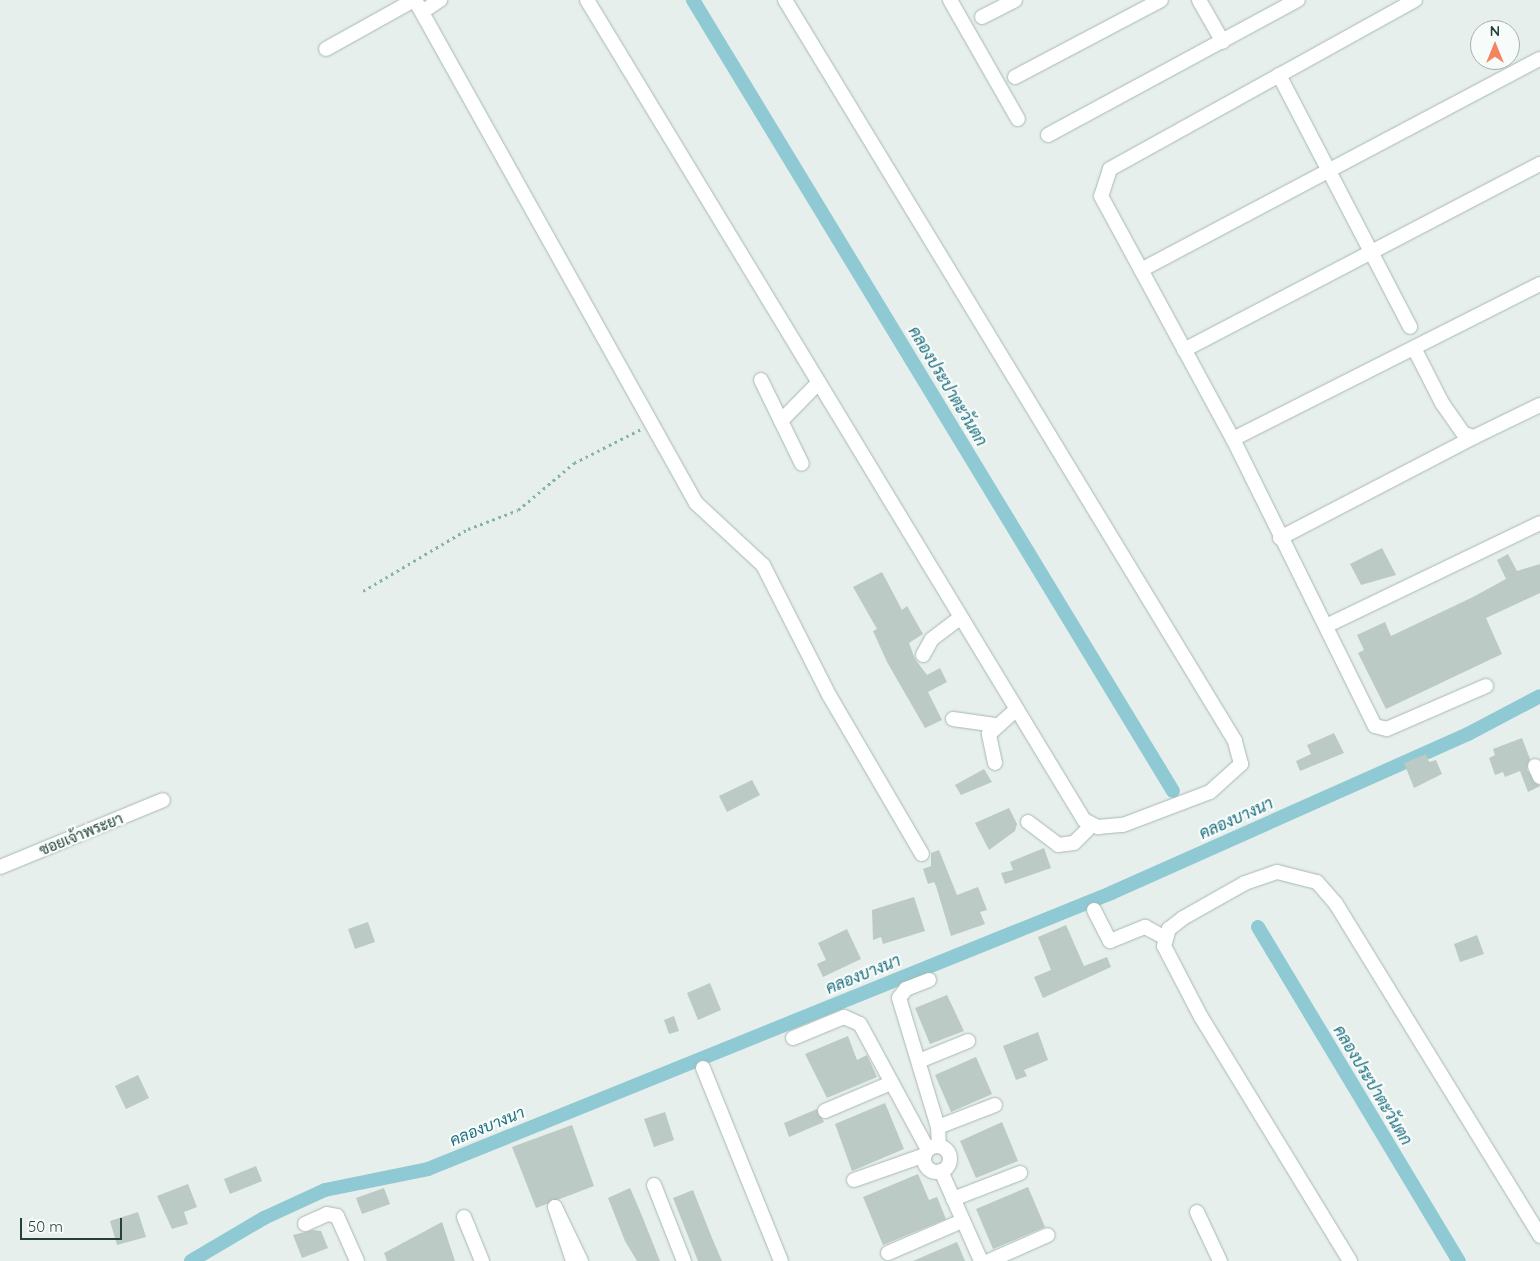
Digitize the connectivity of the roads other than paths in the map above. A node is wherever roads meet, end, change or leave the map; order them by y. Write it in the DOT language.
graph roads {
  1 [pos="440,0"];
  2 [pos="587,0"];
  3 [pos="785,0"];
  4 [pos="950,0"];
  5 [pos="1015,0"];
  6 [pos="1160,0"];
  7 [pos="1199,0"];
  8 [pos="1298,0"];
  9 [pos="1415,0"];
  10 [pos="417,4"];
  11 [pos="982,17"];
  12 [pos="1223,42"];
  13 [pos="326,49"];
  14 [pos="1540,59"];
  15 [pos="1279,76"];
  16 [pos="1015,77"];
  17 [pos="1018,119"];
  18 [pos="1048,135"];
  19 [pos="1540,164"];
  20 [pos="1329,168"];
  21 [pos="1373,249"];
  22 [pos="1141,270"];
  23 [pos="1540,284"];
  24 [pos="1410,327"];
  25 [pos="1414,348"];
  26 [pos="1184,350"];
  27 [pos="760,380"];
  28 [pos="819,382"];
  29 [pos="1540,405"];
  30 [pos="781,421"];
  31 [pos="1474,437"];
  32 [pos="1233,439"];
  33 [pos="802,464"];
  34 [pos="1540,523"];
  35 [pos="1280,538"];
  36 [pos="960,618"];
  37 [pos="1326,626"];
  38 [pos="923,655"];
  39 [pos="1486,686"];
  40 [pos="1016,710"];
  41 [pos="952,719"];
  42 [pos="995,725"];
  43 [pos="995,763"];
  44 [pos="163,800"];
  45 [pos="1028,822"];
  46 [pos="1092,825"];
  47 [pos="922,854"];
  48 [pos="0,867"];
  49 [pos="1094,910"];
  50 [pos="1164,937"];
  51 [pos="929,980"];
  52 [pos="793,1038"];
  53 [pos="968,1041"];
  54 [pos="919,1061"];
  55 [pos="703,1068"];
  56 [pos="891,1083"];
  57 [pos="995,1105"];
  58 [pos="825,1111"];
  59 [pos="938,1127"];
  60 [pos="930,1150"];
  61 [pos="942,1171"];
  62 [pos="1020,1173"];
  63 [pos="854,1180"];
  64 [pos="654,1185"];
  65 [pos="953,1199"];
  66 [pos="1197,1212"];
  67 [pos="464,1217"];
  68 [pos="962,1221"];
  69 [pos="305,1224"];
  70 [pos="1048,1235"];
  71 [pos="1540,1236"];
  72 [pos="888,1253"];
  73 [pos="357,1261"];
  74 [pos="482,1261"];
  75 [pos="573,1261"];
  76 [pos="581,1261"];
  77 [pos="684,1261"];
  78 [pos="781,1261"];
  79 [pos="981,1261"];
  80 [pos="989,1261"];
  81 [pos="1220,1261"];
  82 [pos="1350,1261"];
  1 -- 10 [label="street"];
  2 -- 28 [label="street"];
  3 -- 46 [label="street"];
  4 -- 17 [label="street"];
  5 -- 11 [label="street"];
  6 -- 16 [label="street"];
  7 -- 12 [label="street"];
  8 -- 12 [label="street"];
  9 -- 15 [label="street"];
  10 -- 13 [label="street"];
  10 -- 47 [label="street"];
  12 -- 18 [label="street"];
  14 -- 20 [label="street"];
  15 -- 20 [label="street"];
  15 -- 22 [label="street"];
  19 -- 21 [label="street"];
  20 -- 21 [label="street"];
  20 -- 22 [label="street"];
  21 -- 24 [label="street"];
  21 -- 26 [label="street"];
  22 -- 26 [label="street"];
  23 -- 25 [label="street"];
  25 -- 31 [label="street"];
  25 -- 32 [label="street"];
  26 -- 32 [label="street"];
  27 -- 30 [label="street"];
  28 -- 30 [label="street"];
  28 -- 36 [label="street"];
  29 -- 31 [label="street"];
  30 -- 33 [label="street"];
  31 -- 35 [label="street"];
  32 -- 35 [label="street"];
  34 -- 37 [label="street"];
  35 -- 37 [label="street"];
  36 -- 38 [label="street"];
  36 -- 40 [label="street"];
  37 -- 39 [label="street"];
  40 -- 42 [label="street"];
  40 -- 46 [label="street"];
  41 -- 42 [label="street"];
  42 -- 43 [label="street"];
  44 -- 48 [label="street, ซอยเจ้าพระยา"];
  45 -- 46 [label="street"];
  49 -- 50 [label="street"];
  50 -- 71 [label="street"];
  50 -- 82 [label="street"];
  51 -- 54 [label="street"];
  52 -- 56 [label="street"];
  53 -- 54 [label="street"];
  54 -- 59 [label="street"];
  55 -- 78 [label="street"];
  56 -- 58 [label="street"];
  56 -- 60 [label="street"];
  57 -- 59 [label="street"];
  59 -- 60 [label="street"];
  60 -- 61 [label="street"];
  60 -- 61 [label="street"];
  60 -- 63 [label="street"];
  61 -- 65 [label="street"];
  62 -- 65 [label="street"];
  64 -- 77 [label="street"];
  65 -- 68 [label="street"];
  66 -- 81 [label="street"];
  67 -- 74 [label="street"];
  68 -- 72 [label="street"];
  68 -- 79 [label="street"];
  69 -- 73 [label="street"];
  70 -- 80 [label="street"];
  75 -- 76 [label="street"];
}
